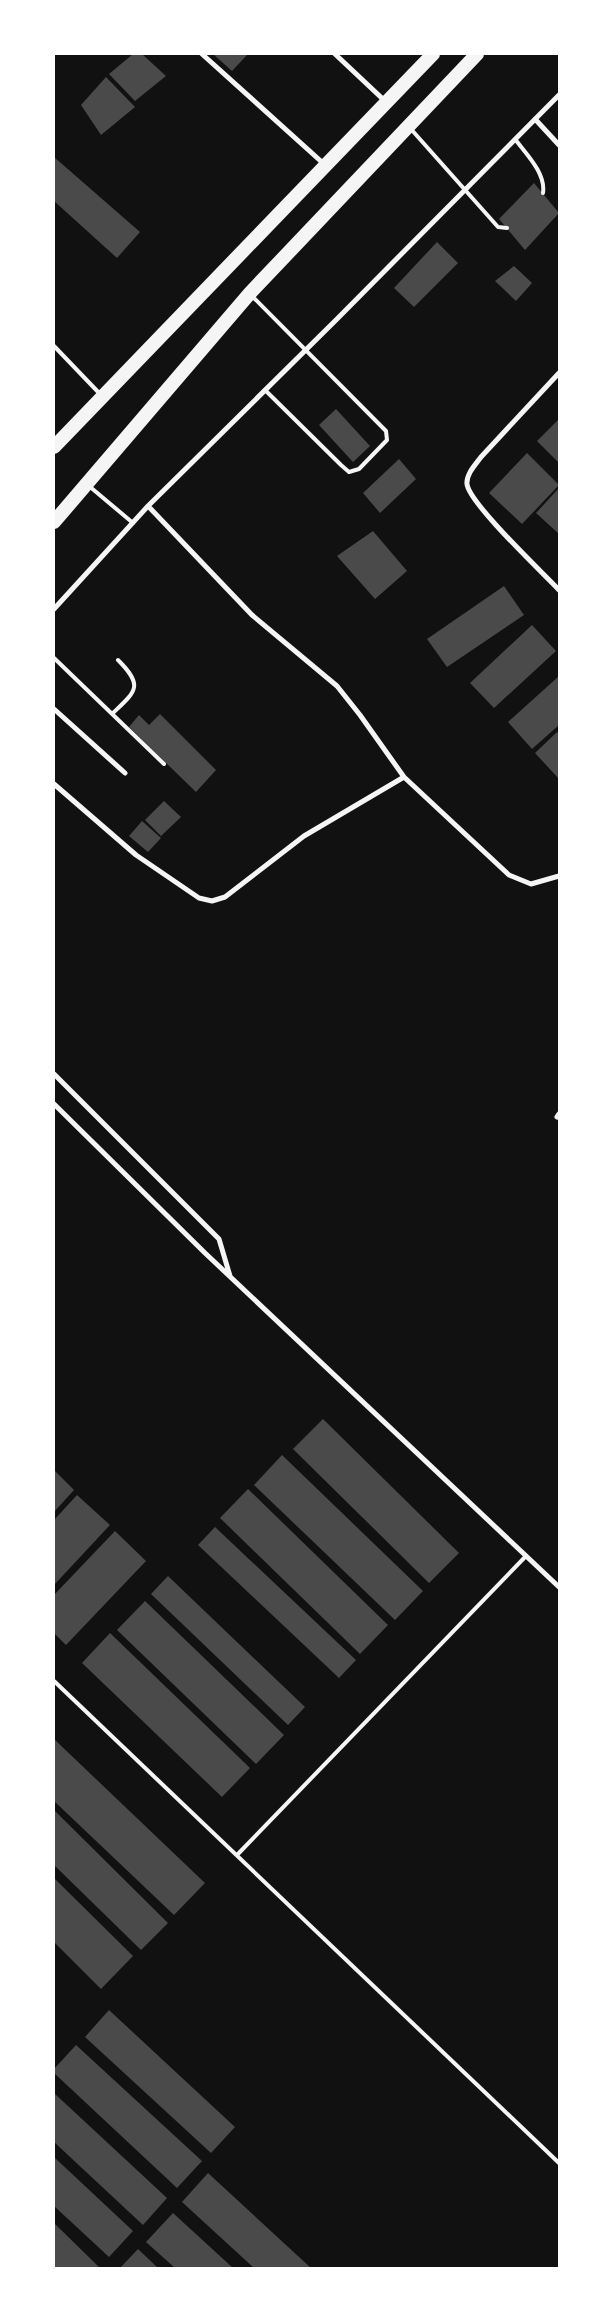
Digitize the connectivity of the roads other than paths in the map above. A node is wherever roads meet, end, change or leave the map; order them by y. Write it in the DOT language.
graph roads {
  1 [pos="202,54"];
  2 [pos="335,54"];
  3 [pos="433,54"];
  4 [pos="477,54"];
  5 [pos="559,95"];
  6 [pos="386,102"];
  7 [pos="535,119"];
  8 [pos="408,126"];
  9 [pos="515,138"];
  10 [pos="559,145"];
  11 [pos="324,164"];
  12 [pos="466,189"];
  13 [pos="543,193"];
  14 [pos="507,228"];
  15 [pos="250,293"];
  16 [pos="54,346"];
  17 [pos="307,349"];
  18 [pos="559,373"];
  19 [pos="265,390"];
  20 [pos="102,396"];
  21 [pos="54,447"];
  22 [pos="86,483"];
  23 [pos="148,506"];
  24 [pos="54,522"];
  25 [pos="133,523"];
  26 [pos="559,590"];
  27 [pos="54,610"];
  28 [pos="54,658"];
  29 [pos="118,660"];
  30 [pos="54,709"];
  31 [pos="113,713"];
  32 [pos="164,764"];
  33 [pos="125,773"];
  34 [pos="404,776"];
  35 [pos="54,784"];
  36 [pos="559,876"];
  37 [pos="54,1074"];
  38 [pos="54,1104"];
  39 [pos="230,1276"];
  40 [pos="526,1556"];
  41 [pos="559,1587"];
  42 [pos="54,1681"];
  43 [pos="237,1855"];
  44 [pos="559,2163"];
  1 -- 11 [label="street"];
  2 -- 6 [label="street"];
  3 -- 6 [label="highway"];
  4 -- 8 [label="highway"];
  5 -- 7 [label="street"];
  6 -- 11 [label="highway"];
  7 -- 9 [label="street"];
  7 -- 10 [label="street"];
  8 -- 12 [label="lane"];
  8 -- 15 [label="highway"];
  9 -- 12 [label="street"];
  9 -- 13 [label="lane"];
  11 -- 20 [label="highway"];
  12 -- 14 [label="lane"];
  12 -- 17 [label="street"];
  15 -- 17 [label="lane"];
  15 -- 22 [label="highway"];
  16 -- 20 [label="lane"];
  17 -- 19 [label="street"];
  17 -- 19 [label="lane"];
  18 -- 26 [label="street"];
  19 -- 23 [label="street"];
  20 -- 21 [label="highway"];
  22 -- 24 [label="highway"];
  22 -- 25 [label="lane"];
  23 -- 25 [label="street"];
  23 -- 34 [label="street"];
  25 -- 27 [label="street"];
  28 -- 31 [label="lane"];
  29 -- 31 [label="lane"];
  30 -- 33 [label="street"];
  31 -- 32 [label="lane"];
  34 -- 35 [label="street"];
  34 -- 36 [label="street"];
  37 -- 39 [label="street"];
  38 -- 39 [label="street"];
  39 -- 40 [label="street"];
  40 -- 41 [label="street"];
  40 -- 43 [label="lane"];
  42 -- 43 [label="lane"];
  43 -- 44 [label="lane"];
}
